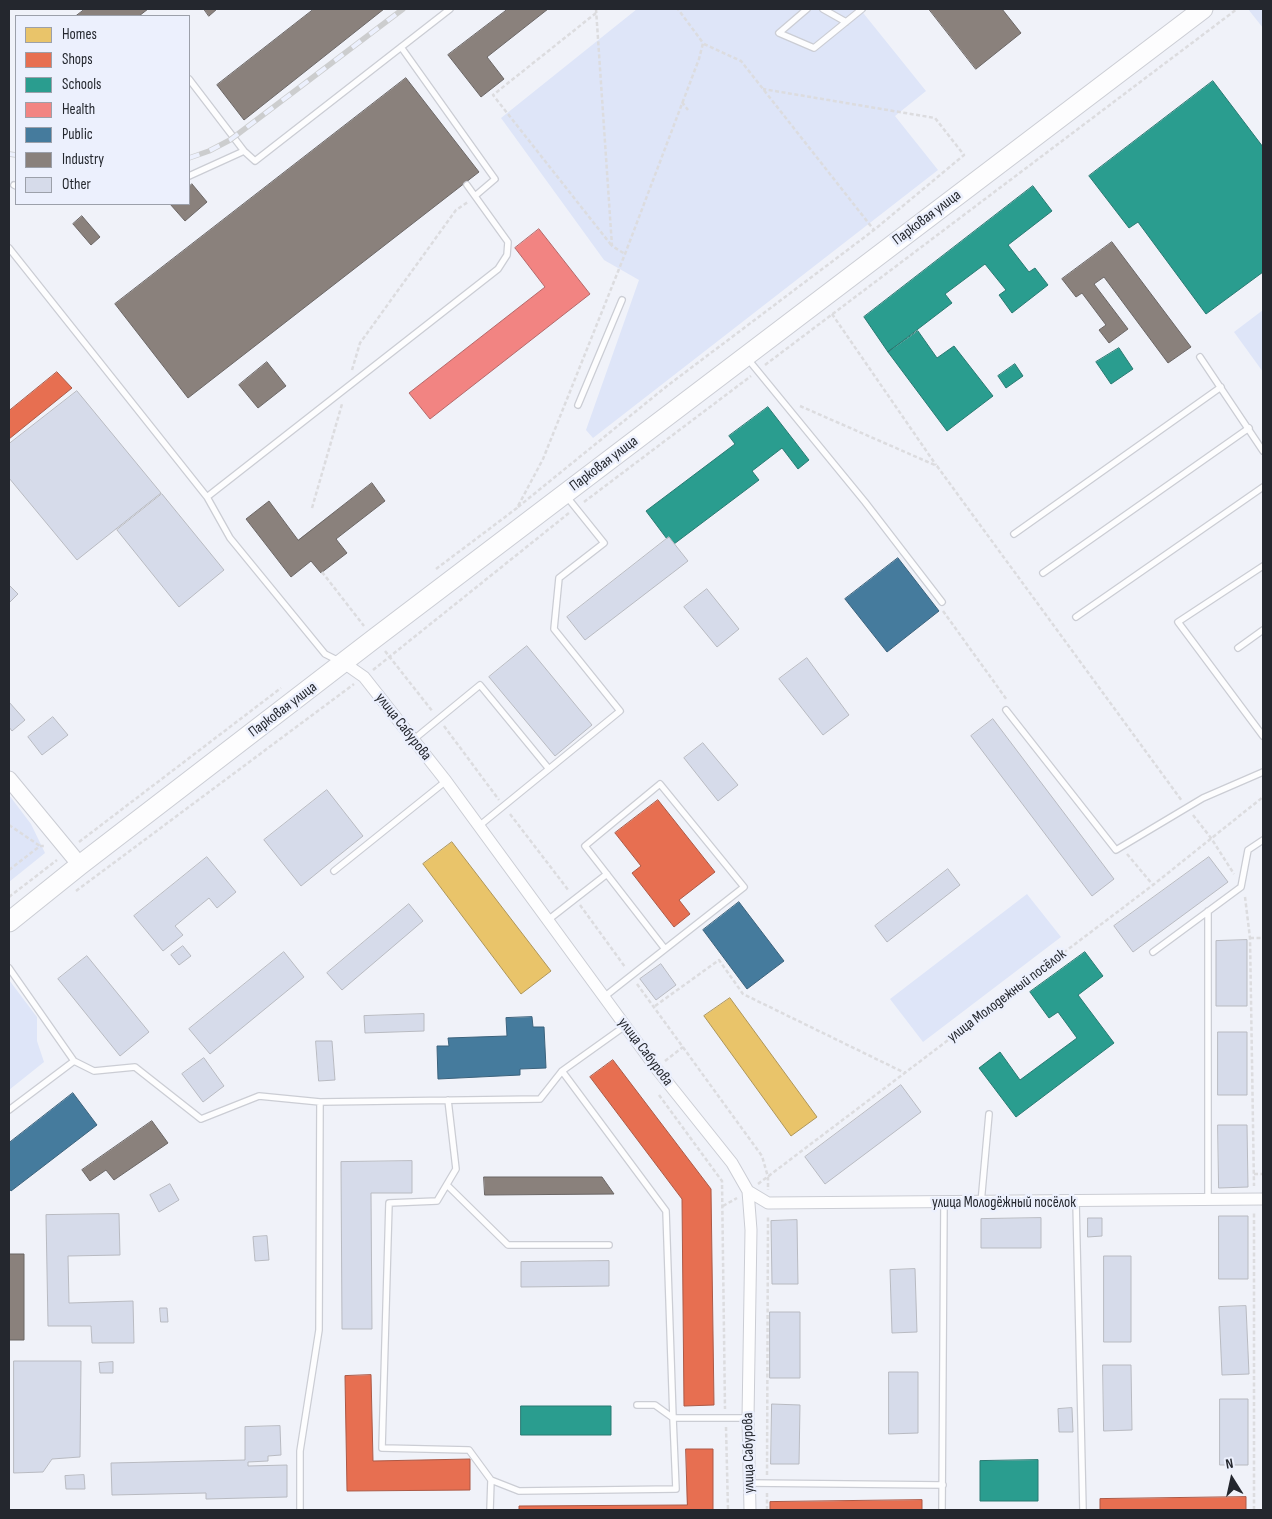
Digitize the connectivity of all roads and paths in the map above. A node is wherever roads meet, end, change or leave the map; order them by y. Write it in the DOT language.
graph roads {
  1 [pos="450,9"];
  2 [pos="596,9"];
  3 [pos="678,9"];
  4 [pos="807,9"];
  5 [pos="823,9"];
  6 [pos="862,9"];
  7 [pos="1203,9"];
  8 [pos="1237,9"];
  9 [pos="596,13"];
  10 [pos="846,22"];
  11 [pos="703,44"];
  12 [pos="400,47"];
  13 [pos="190,79"];
  14 [pos="763,90"];
  15 [pos="682,102"];
  16 [pos="688,110"];
  17 [pos="244,151"];
  18 [pos="190,176"];
  19 [pos="467,186"];
  20 [pos="475,196"];
  21 [pos="874,230"];
  22 [pos="612,246"];
  23 [pos="9,248"];
  24 [pos="625,254"];
  25 [pos="622,300"];
  26 [pos="832,314"];
  27 [pos="1200,357"];
  28 [pos="751,364"];
  29 [pos="347,387"];
  30 [pos="1221,387"];
  31 [pos="778,397"];
  32 [pos="578,405"];
  33 [pos="1249,428"];
  34 [pos="1263,451"];
  35 [pos="937,466"];
  36 [pos="1263,487"];
  37 [pos="207,497"];
  38 [pos="571,501"];
  39 [pos="312,508"];
  40 [pos="517,508"];
  41 [pos="1014,534"];
  42 [pos="1263,566"];
  43 [pos="432,572"];
  44 [pos="1044,573"];
  45 [pos="940,603"];
  46 [pos="1076,617"];
  47 [pos="363,625"];
  48 [pos="356,630"];
  49 [pos="1263,630"];
  50 [pos="1238,648"];
  51 [pos="344,663"];
  52 [pos="364,677"];
  53 [pos="286,684"];
  54 [pos="1013,708"];
  55 [pos="1006,710"];
  56 [pos="1263,736"];
  57 [pos="413,740"];
  58 [pos="549,769"];
  59 [pos="1263,772"];
  60 [pos="9,779"];
  61 [pos="446,781"];
  62 [pos="1263,797"];
  63 [pos="1186,807"];
  64 [pos="9,825"];
  65 [pos="479,826"];
  66 [pos="1211,838"];
  67 [pos="1263,840"];
  68 [pos="40,846"];
  69 [pos="1121,846"];
  70 [pos="68,859"];
  71 [pos="9,870"];
  72 [pos="334,871"];
  73 [pos="607,874"];
  74 [pos="1153,885"];
  75 [pos="1241,886"];
  76 [pos="72,894"];
  77 [pos="9,897"];
  78 [pos="1208,911"];
  79 [pos="548,920"];
  80 [pos="9,922"];
  81 [pos="1250,938"];
  82 [pos="1263,938"];
  83 [pos="665,949"];
  84 [pos="1154,952"];
  85 [pos="9,968"];
  86 [pos="604,997"];
  87 [pos="654,1007"];
  88 [pos="625,1026"];
  89 [pos="74,1060"];
  90 [pos="562,1071"];
  91 [pos="905,1073"];
  92 [pos="656,1091"];
  93 [pos="448,1100"];
  94 [pos="320,1102"];
  95 [pos="9,1110"];
  96 [pos="989,1114"];
  97 [pos="1254,1174"];
  98 [pos="1263,1174"];
  99 [pos="447,1185"];
  100 [pos="748,1192"];
  101 [pos="1258,1199"];
  102 [pos="1208,1200"];
  103 [pos="1076,1202"];
  104 [pos="944,1203"];
  105 [pos="981,1203"];
  106 [pos="1253,1212"];
  107 [pos="1258,1212"];
  108 [pos="609,1245"];
  109 [pos="637,1405"];
  110 [pos="673,1418"];
  111 [pos="726,1418"];
  112 [pos="748,1418"];
  113 [pos="491,1480"];
  114 [pos="749,1483"];
  115 [pos="943,1485"];
  116 [pos="300,1510"];
  117 [pos="490,1510"];
  118 [pos="728,1510"];
  119 [pos="750,1510"];
  120 [pos="942,1510"];
  121 [pos="1083,1510"];
  122 [pos="1254,1510"];
  1 -- 12 [label="lane"];
  2 -- 9 [label="path"];
  3 -- 11 [label="path"];
  4 -- 10 [label="lane"];
  5 -- 10 [label="lane"];
  6 -- 10 [label="lane"];
  7 -- 28 [label="main road, Парковая улица"];
  8 -- 26 [label="path"];
  9 -- 22 [label="path"];
  9 -- 22 [label="path"];
  11 -- 14 [label="path"];
  11 -- 15 [label="path"];
  12 -- 17 [label="lane"];
  12 -- 20 [label="lane"];
  13 -- 17 [label="lane"];
  14 -- 21 [label="path"];
  14 -- 21 [label="path"];
  15 -- 16 [label="path"];
  15 -- 24 [label="path"];
  17 -- 18 [label="lane"];
  19 -- 20 [label="lane"];
  20 -- 29 [label="path"];
  20 -- 29 [label="lane"];
  21 -- 40 [label="path"];
  22 -- 24 [label="path"];
  23 -- 37 [label="lane"];
  24 -- 40 [label="path"];
  25 -- 32 [label="lane"];
  26 -- 28 [label="path"];
  26 -- 35 [label="path"];
  27 -- 30 [label="lane"];
  28 -- 31 [label="lane"];
  28 -- 38 [label="main road, Парковая улица"];
  28 -- 38 [label="path"];
  29 -- 37 [label="lane"];
  29 -- 39 [label="path"];
  30 -- 33 [label="lane"];
  30 -- 41 [label="lane"];
  31 -- 35 [label="path"];
  31 -- 45 [label="lane"];
  33 -- 34 [label="lane"];
  33 -- 44 [label="lane"];
  35 -- 63 [label="path"];
  36 -- 46 [label="lane"];
  37 -- 51 [label="lane"];
  38 -- 51 [label="main road, Парковая улица"];
  38 -- 52 [label="path"];
  38 -- 58 [label="lane"];
  40 -- 43 [label="path"];
  42 -- 56 [label="lane"];
  45 -- 54 [label="path"];
  47 -- 48 [label="path"];
  49 -- 50 [label="lane"];
  51 -- 52 [label="street, улица Сабурова"];
  51 -- 70 [label="main road, Парковая улица"];
  52 -- 57 [label="street, улица Сабурова"];
  52 -- 76 [label="path"];
  53 -- 70 [label="path"];
  55 -- 69 [label="lane"];
  57 -- 58 [label="lane"];
  57 -- 61 [label="street, улица Сабурова"];
  58 -- 65 [label="lane"];
  59 -- 63 [label="lane"];
  60 -- 70 [label="street"];
  61 -- 65 [label="street, улица Сабурова"];
  61 -- 72 [label="lane"];
  62 -- 66 [label="path, улица Молодежный посёлок"];
  63 -- 66 [label="path"];
  63 -- 69 [label="lane"];
  64 -- 68 [label="path"];
  65 -- 79 [label="street, улица Сабурова"];
  66 -- 74 [label="path, улица Молодежный посёлок"];
  66 -- 75 [label="path"];
  67 -- 75 [label="lane"];
  68 -- 70 [label="path"];
  68 -- 71 [label="path"];
  69 -- 74 [label="path"];
  70 -- 77 [label="path"];
  70 -- 80 [label="main road, Парковая улица"];
  73 -- 79 [label="lane"];
  73 -- 83 [label="lane"];
  73 -- 83 [label="lane"];
  74 -- 91 [label="path, улица Молодежный посёлок"];
  75 -- 78 [label="lane"];
  75 -- 81 [label="path"];
  78 -- 84 [label="lane"];
  78 -- 102 [label="lane"];
  79 -- 86 [label="street, улица Сабурова"];
  81 -- 82 [label="path"];
  81 -- 97 [label="path"];
  83 -- 86 [label="lane"];
  85 -- 89 [label="lane"];
  86 -- 88 [label="street, улица Сабурова"];
  87 -- 91 [label="path"];
  88 -- 90 [label="lane"];
  88 -- 100 [label="street, улица Сабурова"];
  89 -- 94 [label="lane"];
  89 -- 95 [label="lane"];
  90 -- 93 [label="lane"];
  90 -- 110 [label="lane"];
  91 -- 100 [label="path, улица Молодежный посёлок"];
  92 -- 111 [label="path"];
  93 -- 94 [label="lane"];
  93 -- 99 [label="lane"];
  94 -- 116 [label="lane"];
  96 -- 105 [label="lane"];
  97 -- 98 [label="path"];
  97 -- 101 [label="path"];
  99 -- 108 [label="lane"];
  99 -- 113 [label="lane"];
  100 -- 104 [label="street, улица Молодёжный посёлок"];
  100 -- 112 [label="street, улица Сабурова"];
  101 -- 102 [label="street, улица Молодёжный посёлок"];
  101 -- 106 [label="path"];
  102 -- 103 [label="street, улица Молодёжный посёлок"];
  103 -- 105 [label="street, улица Молодёжный посёлок"];
  103 -- 121 [label="lane"];
  104 -- 105 [label="street, улица Молодёжный посёлок"];
  104 -- 115 [label="lane"];
  106 -- 107 [label="path"];
  106 -- 122 [label="path"];
  109 -- 110 [label="lane"];
  110 -- 111 [label="lane"];
  110 -- 113 [label="lane"];
  111 -- 112 [label="lane"];
  111 -- 118 [label="path"];
  112 -- 114 [label="street, улица Сабурова"];
  113 -- 117 [label="lane"];
  114 -- 115 [label="lane"];
  114 -- 119 [label="street, улица Сабурова"];
  115 -- 120 [label="lane"];
}
